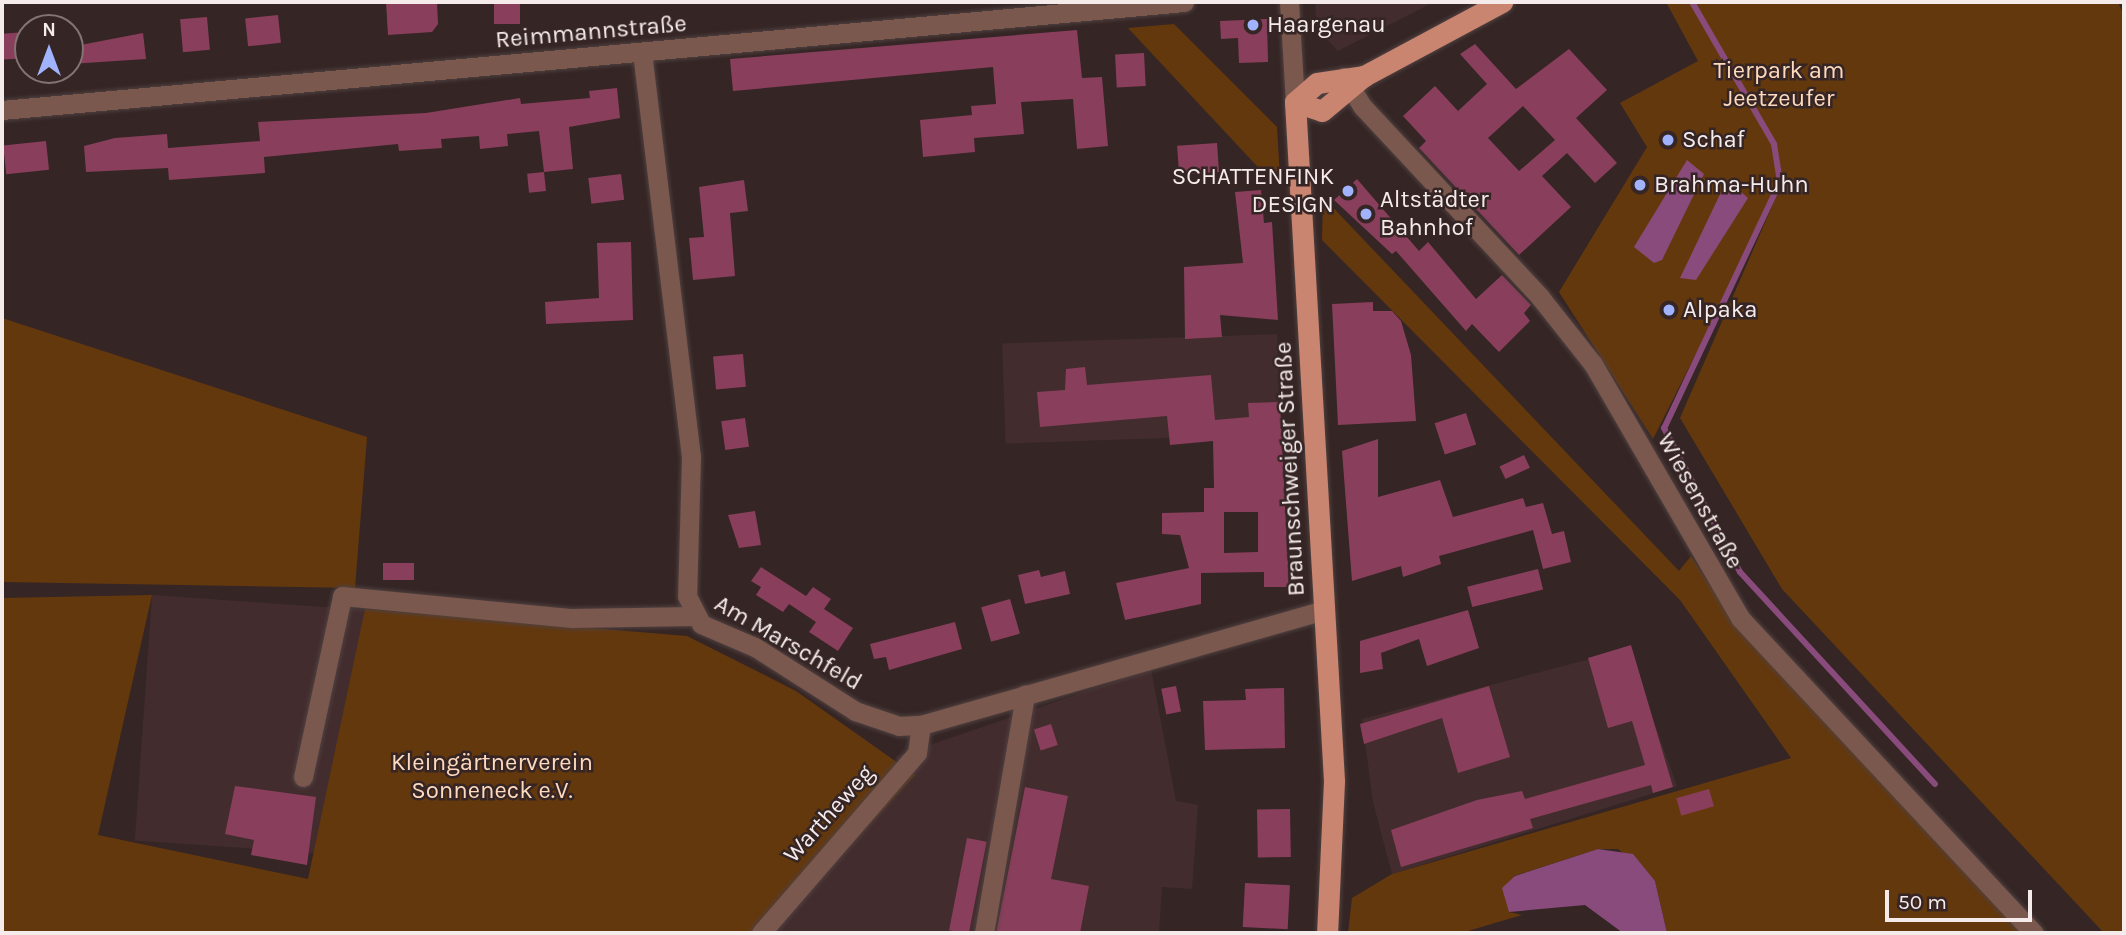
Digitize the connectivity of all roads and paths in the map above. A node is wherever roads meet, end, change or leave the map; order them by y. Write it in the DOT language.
graph roads {
  1 [pos="1184,2"];
  2 [pos="1289,2"];
  3 [pos="1502,2"];
  4 [pos="642,52"];
  5 [pos="1354,82"];
  6 [pos="1296,102"];
  7 [pos="2,110"];
  8 [pos="1324,610"];
  9 [pos="695,616"];
  10 [pos="1025,695"];
  11 [pos="922,725"];
  12 [pos="303,777"];
  13 [pos="761,933"];
  14 [pos="984,933"];
  15 [pos="1327,933"];
  16 [pos="2034,933"];
  1 -- 4 [label="street, Reimmannstraße"];
  2 -- 6 [label="street, Braunschweiger Straße"];
  3 -- 5 [label="main road"];
  4 -- 7 [label="street, Reimmannstraße"];
  4 -- 9 [label="street, Am Marschfeld"];
  5 -- 6 [label="main road"];
  5 -- 16 [label="street, Wiesenstraße"];
  6 -- 8 [label="main road, Braunschweiger Straße"];
  8 -- 10 [label="street, Am Marschfeld"];
  8 -- 15 [label="main road, Braunschweiger Straße"];
  9 -- 11 [label="street, Am Marschfeld"];
  9 -- 12 [label="street"];
  10 -- 11 [label="street, Am Marschfeld"];
  10 -- 14 [label="street"];
  11 -- 13 [label="street, Wartheweg"];
}
